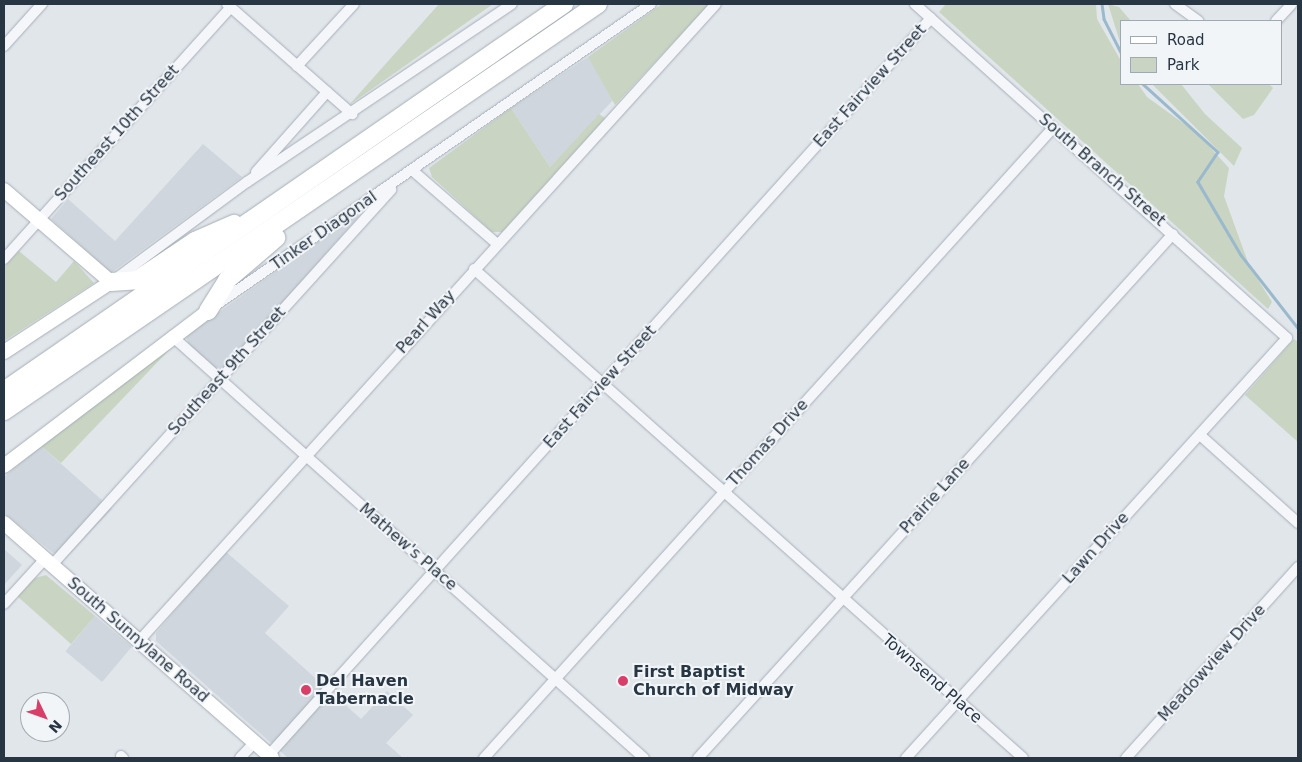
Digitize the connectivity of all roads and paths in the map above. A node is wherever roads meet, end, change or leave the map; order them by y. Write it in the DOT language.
graph roads {
  1 [pos="42,4"];
  2 [pos="354,4"];
  3 [pos="512,4"];
  4 [pos="564,4"];
  5 [pos="598,4"];
  6 [pos="651,4"];
  7 [pos="716,4"];
  8 [pos="915,4"];
  9 [pos="1175,4"];
  10 [pos="1292,4"];
  11 [pos="229,5"];
  12 [pos="931,18"];
  13 [pos="1197,20"];
  14 [pos="1277,20"];
  15 [pos="4,46"];
  16 [pos="297,66"];
  17 [pos="327,92"];
  18 [pos="352,114"];
  19 [pos="1053,128"];
  20 [pos="412,170"];
  21 [pos="403,177"];
  22 [pos="247,182"];
  23 [pos="339,183"];
  24 [pos="4,190"];
  25 [pos="268,209"];
  26 [pos="39,221"];
  27 [pos="1174,234"];
  28 [pos="496,243"];
  29 [pos="4,259"];
  30 [pos="474,269"];
  31 [pos="111,282"];
  32 [pos="208,311"];
  33 [pos="172,336"];
  34 [pos="1287,338"];
  35 [pos="4,352"];
  36 [pos="218,381"];
  37 [pos="603,384"];
  38 [pos="4,391"];
  39 [pos="4,411"];
  40 [pos="1200,434"];
  41 [pos="305,457"];
  42 [pos="4,466"];
  43 [pos="723,493"];
  44 [pos="4,523"];
  45 [pos="1298,523"];
  46 [pos="48,562"];
  47 [pos="1298,567"];
  48 [pos="434,571"];
  49 [pos="842,599"];
  50 [pos="4,604"];
  51 [pos="139,641"];
  52 [pos="555,678"];
  53 [pos="957,701"];
  54 [pos="254,743"];
  55 [pos="270,757"];
  56 [pos="240,758"];
  57 [pos="484,758"];
  58 [pos="644,758"];
  59 [pos="698,758"];
  60 [pos="906,758"];
  61 [pos="1023,758"];
  62 [pos="1126,758"];
  1 -- 15 [label="street"];
  2 -- 16 [label="street"];
  3 -- 18 [label="street"];
  4 -- 25 [label="highway"];
  5 -- 23 [label="highway, Tinker Diagonal"];
  6 -- 20 [label="street, Tinker Diagonal"];
  7 -- 28 [label="street, Pearl Way"];
  8 -- 12 [label="street, South Branch Street"];
  9 -- 13 [label="street"];
  10 -- 14 [label="street"];
  11 -- 16 [label="street"];
  11 -- 26 [label="street, Southeast 10th Street"];
  12 -- 19 [label="street, South Branch Street"];
  12 -- 37 [label="street, East Fairview Street"];
  16 -- 17 [label="street"];
  17 -- 18 [label="street"];
  17 -- 22 [label="street"];
  18 -- 22 [label="street"];
  19 -- 27 [label="street, South Branch Street"];
  19 -- 43 [label="street, Thomas Drive"];
  20 -- 21 [label="street, Tinker Diagonal"];
  20 -- 28 [label="street"];
  21 -- 32 [label="street, Tinker Diagonal"];
  21 -- 36 [label="street, Southeast 9th Street"];
  22 -- 31 [label="street"];
  23 -- 32 [label="highway"];
  23 -- 39 [label="highway, Tinker Diagonal"];
  24 -- 26 [label="street"];
  25 -- 31 [label="highway"];
  25 -- 38 [label="highway"];
  26 -- 29 [label="street, Southeast 10th Street"];
  26 -- 31 [label="street"];
  27 -- 34 [label="street, South Branch Street"];
  27 -- 49 [label="street, Prairie Lane"];
  28 -- 30 [label="street, Pearl Way"];
  30 -- 37 [label="street, Townsend Place"];
  30 -- 41 [label="street, Pearl Way"];
  31 -- 35 [label="street"];
  32 -- 33 [label="street, Tinker Diagonal"];
  33 -- 36 [label="street, Mathew's Place"];
  33 -- 42 [label="street, Tinker Diagonal"];
  34 -- 40 [label="street, Lawn Drive"];
  36 -- 41 [label="street, Mathew's Place"];
  36 -- 46 [label="street, Southeast 9th Street"];
  37 -- 43 [label="street, Townsend Place"];
  37 -- 48 [label="street, East Fairview Street"];
  40 -- 45 [label="street"];
  40 -- 53 [label="street, Lawn Drive"];
  41 -- 48 [label="street, Mathew's Place"];
  41 -- 51 [label="street, Pearl Way"];
  43 -- 49 [label="street, Townsend Place"];
  43 -- 52 [label="street, Thomas Drive"];
  44 -- 46 [label="street, South Sunnylane Road"];
  46 -- 50 [label="street, Southeast 9th Street"];
  46 -- 51 [label="street, South Sunnylane Road"];
  47 -- 62 [label="street, Meadowview Drive"];
  48 -- 52 [label="street, Mathew's Place"];
  48 -- 55 [label="street, East Fairview Street"];
  49 -- 53 [label="street, Townsend Place"];
  49 -- 59 [label="street, Prairie Lane"];
  51 -- 54 [label="street, South Sunnylane Road"];
  52 -- 57 [label="street, Thomas Drive"];
  52 -- 58 [label="street, Mathew's Place"];
  53 -- 60 [label="street, Lawn Drive"];
  53 -- 61 [label="street, Townsend Place"];
  54 -- 55 [label="street, South Sunnylane Road"];
  54 -- 56 [label="street"];
}
